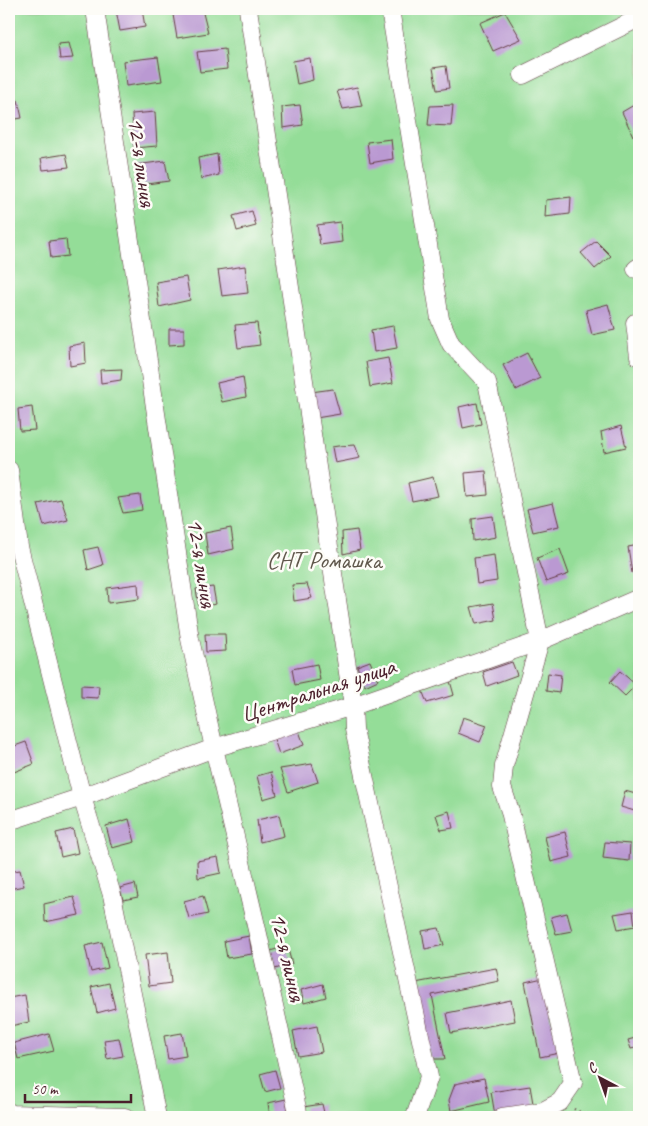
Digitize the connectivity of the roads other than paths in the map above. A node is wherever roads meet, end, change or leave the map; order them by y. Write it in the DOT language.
graph roads {
  1 [pos="95,9"];
  2 [pos="248,9"];
  3 [pos="390,9"];
  4 [pos="639,18"];
  5 [pos="523,75"];
  6 [pos="635,323"];
  7 [pos="639,357"];
  8 [pos="9,470"];
  9 [pos="639,598"];
  10 [pos="540,641"];
  11 [pos="353,706"];
  12 [pos="214,748"];
  13 [pos="82,797"];
  14 [pos="9,821"];
  15 [pos="9,1112"];
  16 [pos="125,1117"];
  17 [pos="158,1117"];
  18 [pos="299,1117"];
  19 [pos="415,1117"];
  20 [pos="502,1117"];
  1 -- 12 [label="street, 12-я линия"];
  2 -- 11 [label="street"];
  3 -- 10 [label="street"];
  4 -- 5 [label="street"];
  6 -- 7 [label="street"];
  8 -- 13 [label="street"];
  9 -- 10 [label="street, Центральная улица"];
  10 -- 11 [label="street, Центральная улица"];
  10 -- 20 [label="street"];
  11 -- 12 [label="street, Центральная улица"];
  11 -- 19 [label="street"];
  12 -- 13 [label="street, Центральная улица"];
  12 -- 18 [label="street, 12-я линия"];
  13 -- 14 [label="street, Центральная улица"];
  13 -- 17 [label="street"];
  15 -- 16 [label="street"];
}
